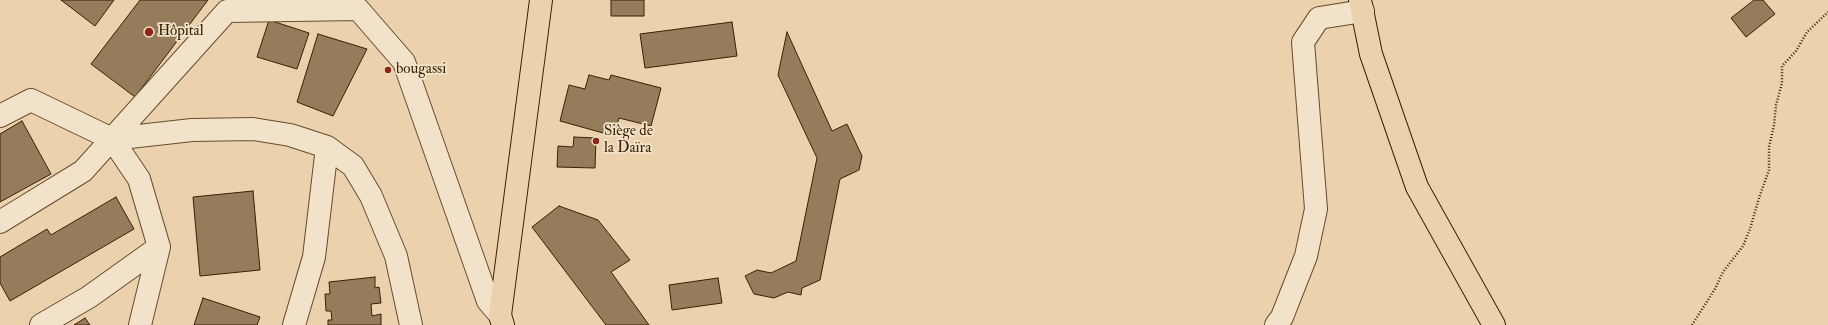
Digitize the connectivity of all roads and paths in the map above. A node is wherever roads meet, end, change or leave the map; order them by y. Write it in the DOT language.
graph roads {
  1 [pos="541,0"];
  2 [pos="356,5"];
  3 [pos="1362,5"];
  4 [pos="1828,12"];
  5 [pos="0,116"];
  6 [pos="112,139"];
  7 [pos="327,147"];
  8 [pos="0,222"];
  9 [pos="159,247"];
  10 [pos="501,320"];
  11 [pos="41,325"];
  12 [pos="140,325"];
  13 [pos="294,325"];
  14 [pos="410,325"];
  15 [pos="1276,325"];
  16 [pos="1494,325"];
  17 [pos="1692,325"];
  1 -- 10 [label="main road"];
  2 -- 6 [label="street"];
  2 -- 10 [label="street"];
  3 -- 15 [label="street"];
  3 -- 16 [label="main road"];
  4 -- 17 [label="path"];
  5 -- 6 [label="street"];
  6 -- 7 [label="street"];
  6 -- 8 [label="street"];
  6 -- 9 [label="street"];
  7 -- 13 [label="street"];
  7 -- 14 [label="street"];
  9 -- 11 [label="street"];
  9 -- 12 [label="street"];
}
